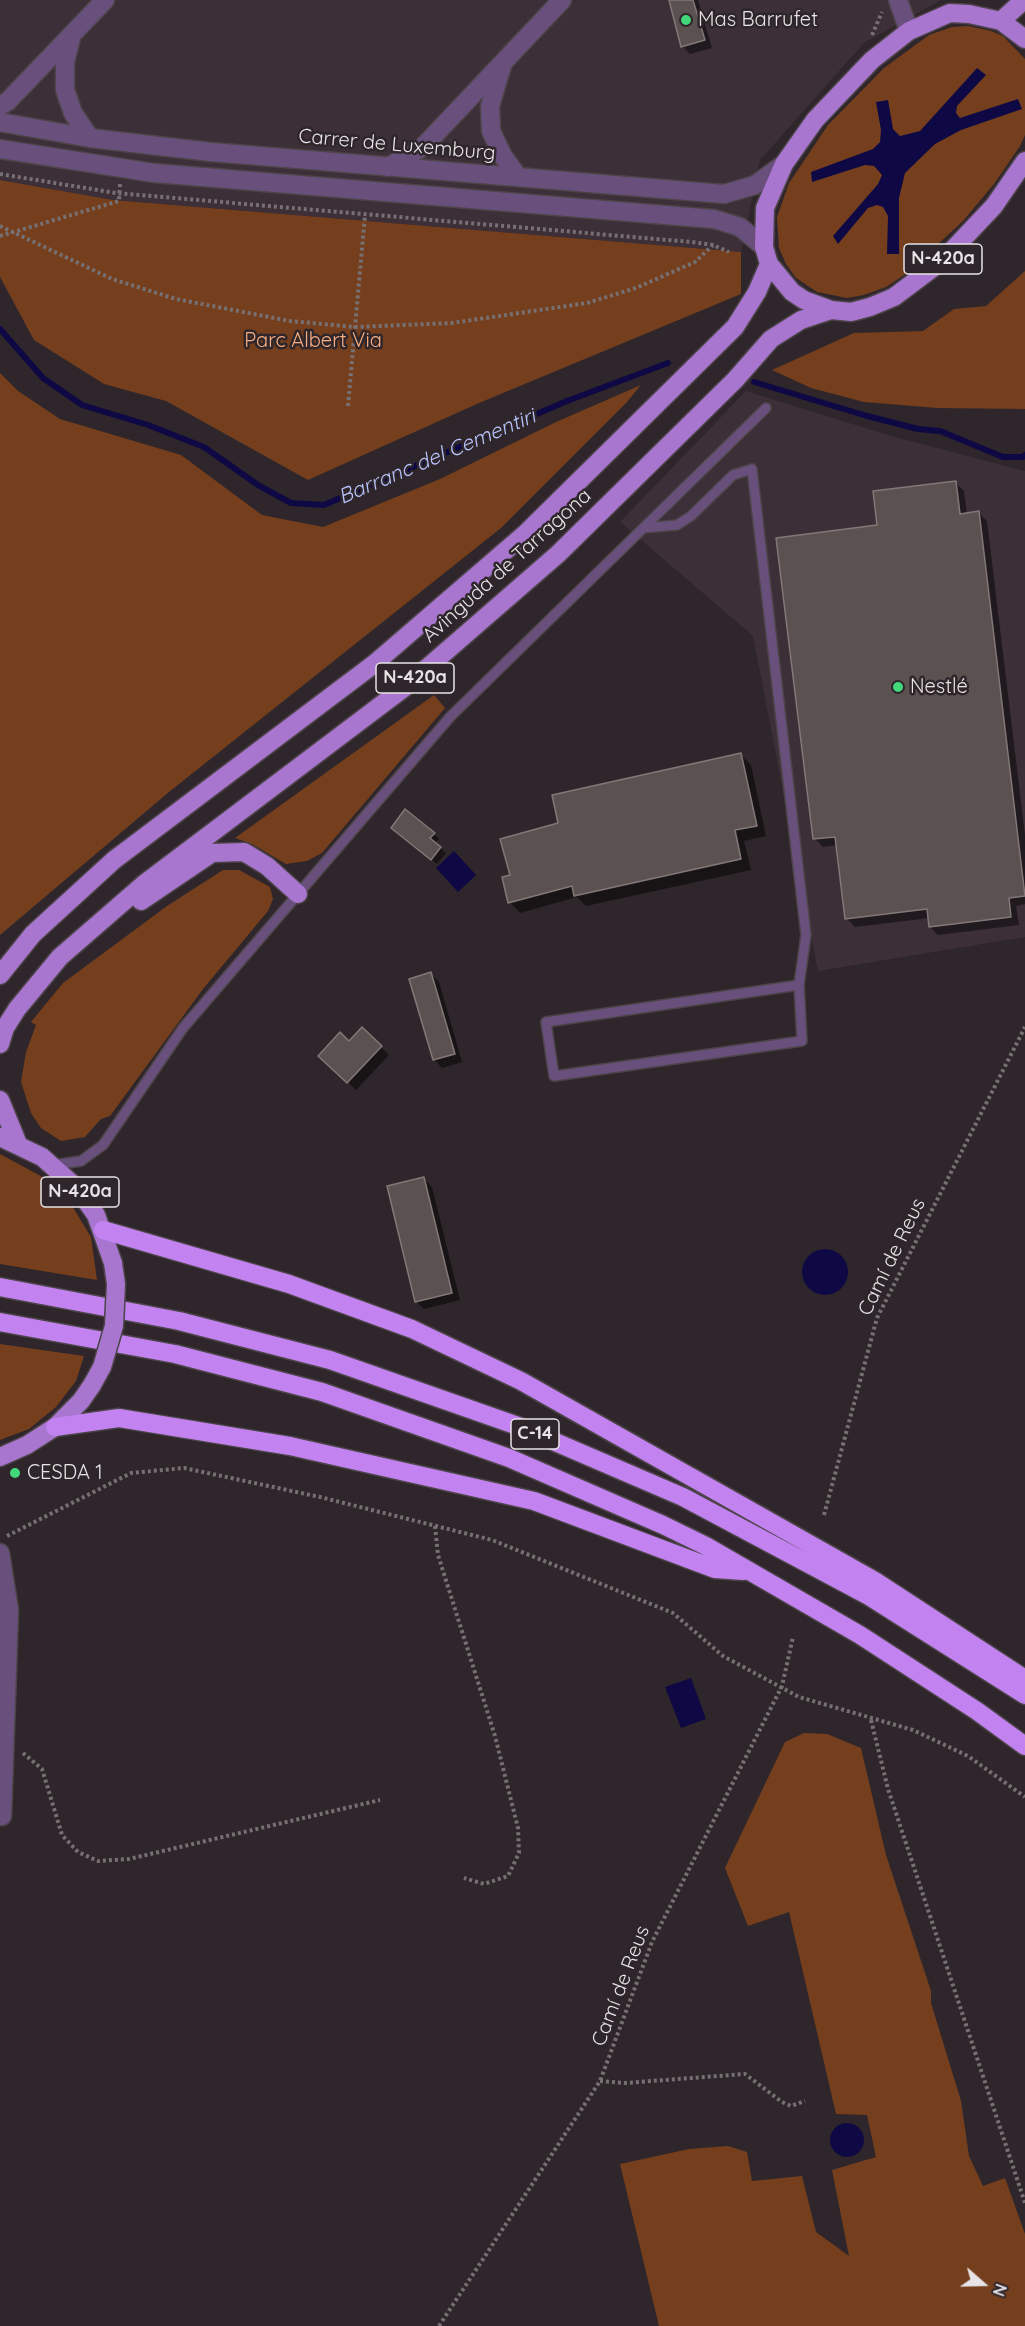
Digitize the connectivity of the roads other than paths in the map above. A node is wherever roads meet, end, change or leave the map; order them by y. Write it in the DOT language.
graph roads {
  1 [pos="105,0"];
  2 [pos="562,0"];
  3 [pos="898,0"];
  4 [pos="1024,0"];
  5 [pos="947,7"];
  6 [pos="1001,21"];
  7 [pos="909,31"];
  8 [pos="72,36"];
  9 [pos="1025,39"];
  10 [pos="502,64"];
  11 [pos="0,106"];
  12 [pos="0,122"];
  13 [pos="90,138"];
  14 [pos="0,148"];
  15 [pos="1025,162"];
  16 [pos="784,164"];
  17 [pos="387,167"];
  18 [pos="518,177"];
  19 [pos="766,255"];
  20 [pos="831,310"];
  21 [pos="766,408"];
  22 [pos="643,528"];
  23 [pos="298,894"];
  24 [pos="60,957"];
  25 [pos="0,975"];
  26 [pos="799,985"];
  27 [pos="0,1044"];
  28 [pos="0,1100"];
  29 [pos="0,1137"];
  30 [pos="18,1144"];
  31 [pos="52,1165"];
  32 [pos="103,1230"];
  33 [pos="0,1287"];
  34 [pos="0,1322"];
  35 [pos="55,1427"];
  36 [pos="0,1457"];
  37 [pos="0,1553"];
  38 [pos="744,1571"];
  39 [pos="1025,1679"];
  40 [pos="1025,1695"];
  41 [pos="1025,1746"];
  42 [pos="2,1816"];
  1 -- 8 [label="street"];
  2 -- 10 [label="street"];
  3 -- 7 [label="street"];
  4 -- 6 [label="main road"];
  5 -- 6 [label="main road, N-420a"];
  5 -- 7 [label="main road, N-420a"];
  6 -- 9 [label="main road, N-420a"];
  7 -- 16 [label="main road, N-420a"];
  8 -- 11 [label="street"];
  8 -- 13 [label="street"];
  10 -- 17 [label="street"];
  10 -- 18 [label="street"];
  12 -- 13 [label="street, Carrer de Luxemburg"];
  13 -- 17 [label="street, Carrer de Luxemburg"];
  14 -- 19 [label="street"];
  15 -- 20 [label="main road, N-420a"];
  16 -- 18 [label="street, Carrer de Luxemburg"];
  16 -- 19 [label="main road, N-420a"];
  17 -- 18 [label="street, Carrer de Luxemburg"];
  19 -- 20 [label="main road, N-420a"];
  19 -- 25 [label="main road, Avinguda de Tarragona / N-420a"];
  20 -- 24 [label="main road, Avinguda de Tarragona / N-420a"];
  21 -- 22 [label="lane"];
  22 -- 23 [label="lane"];
  22 -- 26 [label="lane"];
  23 -- 24 [label="main road"];
  23 -- 31 [label="lane"];
  24 -- 27 [label="main road, Avinguda de Tarragona / N-420a"];
  26 -- 26 [label="lane"];
  28 -- 30 [label="main road"];
  29 -- 30 [label="main road, N-420a"];
  30 -- 31 [label="main road, N-420a"];
  31 -- 32 [label="main road, N-420a"];
  32 -- 35 [label="main road, N-420a, bridge"];
  32 -- 39 [label="highway"];
  33 -- 40 [label="highway, C-14"];
  34 -- 38 [label="highway, C-14"];
  35 -- 36 [label="main road, N-420a"];
  35 -- 38 [label="highway"];
  37 -- 42 [label="street"];
  38 -- 41 [label="highway, C-14"];
}
